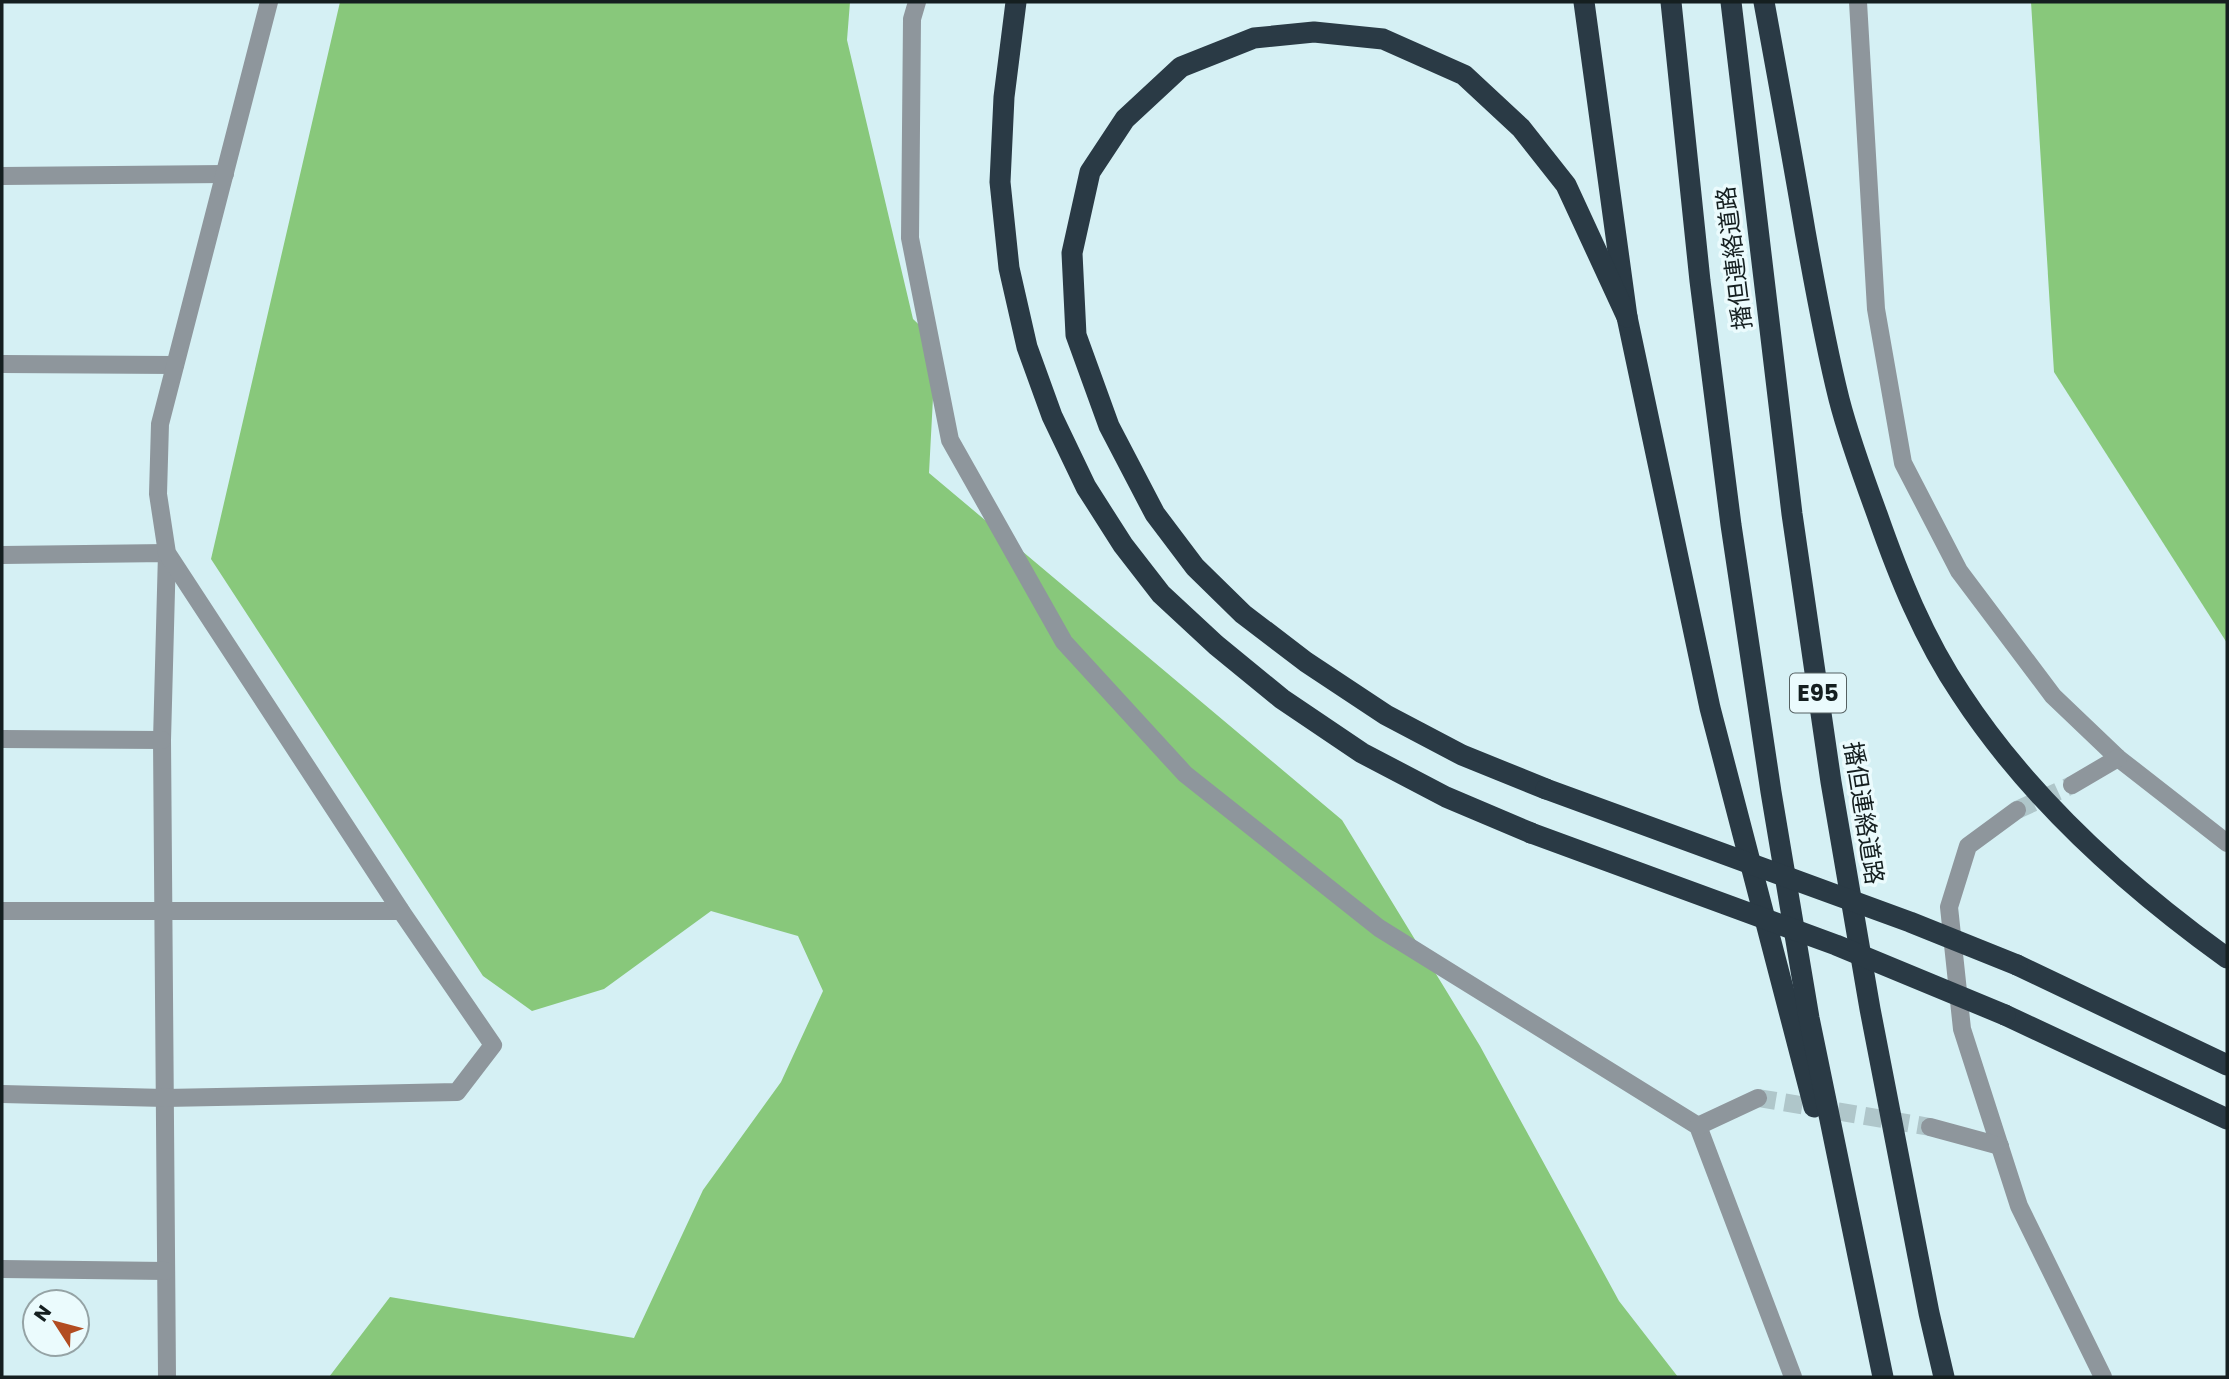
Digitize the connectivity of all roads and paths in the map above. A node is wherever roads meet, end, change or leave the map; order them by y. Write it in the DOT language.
graph roads {
  1 [pos="269,2"];
  2 [pos="917,2"];
  3 [pos="1016,2"];
  4 [pos="1584,2"];
  5 [pos="1671,2"];
  6 [pos="1731,2"];
  7 [pos="1764,2"];
  8 [pos="1858,2"];
  9 [pos="225,174"];
  10 [pos="2,176"];
  11 [pos="1627,317"];
  12 [pos="2,364"];
  13 [pos="175,365"];
  14 [pos="167,553"];
  15 [pos="2,555"];
  16 [pos="2,739"];
  17 [pos="162,740"];
  18 [pos="2118,758"];
  19 [pos="2072,785"];
  20 [pos="2017,810"];
  21 [pos="2227,843"];
  22 [pos="2,911"];
  23 [pos="401,911"];
  24 [pos="163,912"];
  25 [pos="2227,958"];
  26 [pos="2227,1065"];
  27 [pos="2,1094"];
  28 [pos="165,1098"];
  29 [pos="1758,1098"];
  30 [pos="2227,1119"];
  31 [pos="1698,1126"];
  32 [pos="1930,1126"];
  33 [pos="2000,1146"];
  34 [pos="2,1269"];
  35 [pos="166,1271"];
  36 [pos="1872,1332"];
  37 [pos="167,1377"];
  38 [pos="1793,1377"];
  39 [pos="1883,1377"];
  40 [pos="1944,1377"];
  41 [pos="2103,1377"];
  1 -- 9 [label="street"];
  2 -- 31 [label="street"];
  3 -- 30 [label="highway, bridge"];
  4 -- 11 [label="highway"];
  5 -- 36 [label="highway, 播但連絡道路 / E95"];
  6 -- 40 [label="highway, 播但連絡道路 / E95"];
  7 -- 25 [label="highway"];
  8 -- 18 [label="street"];
  9 -- 10 [label="street"];
  9 -- 13 [label="street"];
  11 -- 26 [label="highway, bridge"];
  11 -- 36 [label="highway"];
  12 -- 13 [label="street"];
  13 -- 14 [label="street"];
  14 -- 15 [label="street"];
  14 -- 17 [label="street"];
  14 -- 23 [label="street"];
  16 -- 17 [label="street"];
  17 -- 24 [label="street"];
  18 -- 19 [label="street"];
  18 -- 21 [label="street"];
  20 -- 33 [label="street"];
  22 -- 24 [label="street"];
  23 -- 24 [label="street"];
  23 -- 28 [label="street"];
  24 -- 28 [label="street"];
  27 -- 28 [label="street"];
  28 -- 35 [label="street"];
  29 -- 31 [label="street"];
  31 -- 38 [label="street"];
  32 -- 33 [label="street"];
  33 -- 41 [label="street"];
  34 -- 35 [label="street"];
  35 -- 37 [label="street"];
  36 -- 39 [label="highway, 播但連絡道路 / E95"];
}
